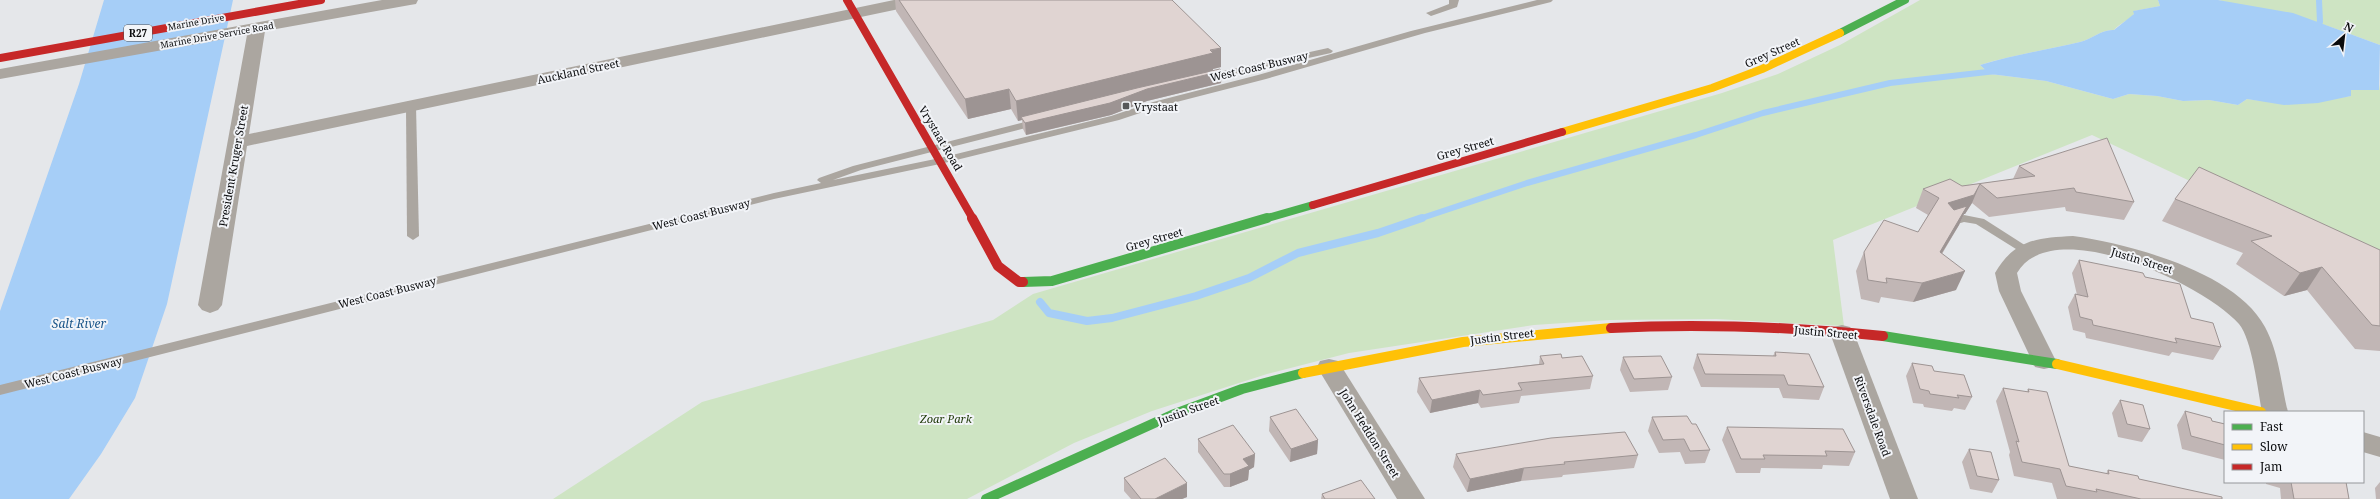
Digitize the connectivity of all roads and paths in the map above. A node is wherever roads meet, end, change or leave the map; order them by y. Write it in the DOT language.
graph roads {
  1 [pos="321,0"];
  2 [pos="410,0"];
  3 [pos="918,0"];
  4 [pos="1456,0"];
  5 [pos="1548,0"];
  6 [pos="1905,0"];
  7 [pos="851,7"];
  8 [pos="1431,13"];
  9 [pos="257,28"];
  10 [pos="1422,31"];
  11 [pos="0,58"];
  12 [pos="0,74"];
  13 [pos="1194,81"];
  14 [pos="410,106"];
  15 [pos="1049,119"];
  16 [pos="238,142"];
  17 [pos="933,149"];
  18 [pos="940,161"];
  19 [pos="774,196"];
  20 [pos="1947,223"];
  21 [pos="414,236"];
  22 [pos="2028,251"];
  23 [pos="1019,282"];
  24 [pos="210,305"];
  25 [pos="1842,333"];
  26 [pos="2044,361"];
  27 [pos="1329,367"];
  28 [pos="0,390"];
  29 [pos="2257,411"];
  30 [pos="2275,411"];
  31 [pos="2364,442"];
  32 [pos="2380,447"];
  33 [pos="986,499"];
  34 [pos="1410,499"];
  35 [pos="1904,499"];
  1 -- 11 [label="street, Marine Drive / R27"];
  2 -- 9 [label="street, Marine Drive Service Road"];
  3 -- 7 [label="street, Auckland Street"];
  4 -- 8 [label="lane"];
  5 -- 10 [label="lane, West Coast Busway"];
  6 -- 23 [label="street, Grey Street"];
  7 -- 14 [label="street, Auckland Street"];
  7 -- 17 [label="street, Vrystaat Road"];
  9 -- 12 [label="street, Marine Drive Service Road"];
  9 -- 16 [label="street, President Kruger Street"];
  10 -- 13 [label="lane, West Coast Busway"];
  10 -- 18 [label="lane, West Coast Busway"];
  14 -- 16 [label="street, Auckland Street"];
  14 -- 21 [label="lane"];
  15 -- 17 [label="lane, West Coast Busway"];
  16 -- 24 [label="street, President Kruger Street"];
  17 -- 18 [label="street, Vrystaat Road"];
  17 -- 19 [label="lane, West Coast Busway"];
  18 -- 19 [label="lane, West Coast Busway"];
  18 -- 23 [label="street, Vrystaat Road"];
  19 -- 28 [label="lane, West Coast Busway"];
  20 -- 22 [label="lane"];
  22 -- 26 [label="street, Justin Street"];
  22 -- 30 [label="street, Justin Street"];
  25 -- 26 [label="street, Justin Street"];
  25 -- 27 [label="street, Justin Street"];
  25 -- 35 [label="street, Riversdale Road"];
  26 -- 29 [label="street, Justin Street"];
  27 -- 33 [label="street, Justin Street"];
  27 -- 34 [label="street, John Heddon Street"];
  31 -- 32 [label="street"];
}
